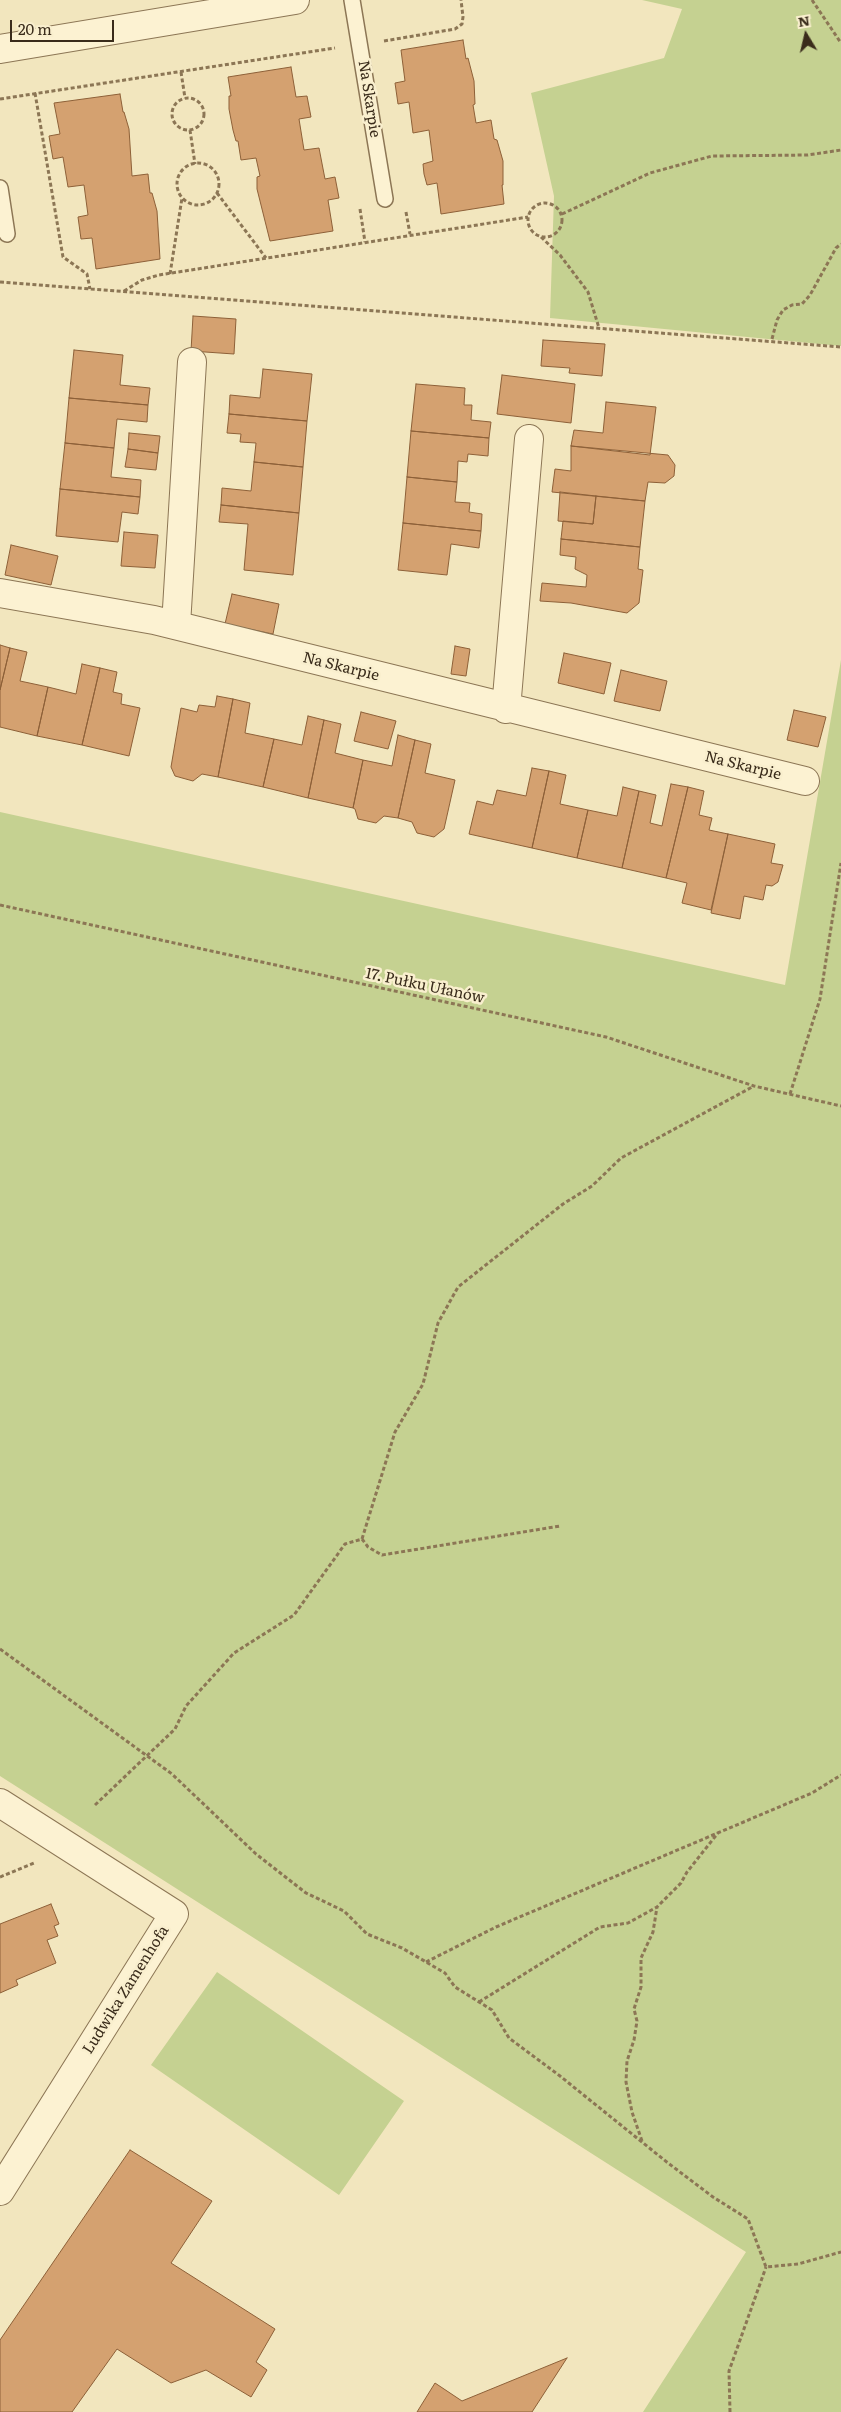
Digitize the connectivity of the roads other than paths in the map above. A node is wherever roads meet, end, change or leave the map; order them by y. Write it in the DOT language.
graph roads {
  1 [pos="295,0"];
  2 [pos="352,0"];
  3 [pos="0,49"];
  4 [pos="0,188"];
  5 [pos="385,199"];
  6 [pos="6,234"];
  7 [pos="192,362"];
  8 [pos="529,439"];
  9 [pos="0,593"];
  10 [pos="176,625"];
  11 [pos="506,709"];
  12 [pos="805,781"];
  13 [pos="0,1803"];
  14 [pos="0,2191"];
  1 -- 3 [label="street"];
  2 -- 5 [label="lane, Na Skarpie"];
  4 -- 6 [label="lane"];
  7 -- 10 [label="street"];
  8 -- 11 [label="street"];
  9 -- 10 [label="street, Na Skarpie"];
  10 -- 11 [label="street, Na Skarpie"];
  11 -- 12 [label="street, Na Skarpie"];
  13 -- 14 [label="street, Ludwika Zamenhofa"];
}
